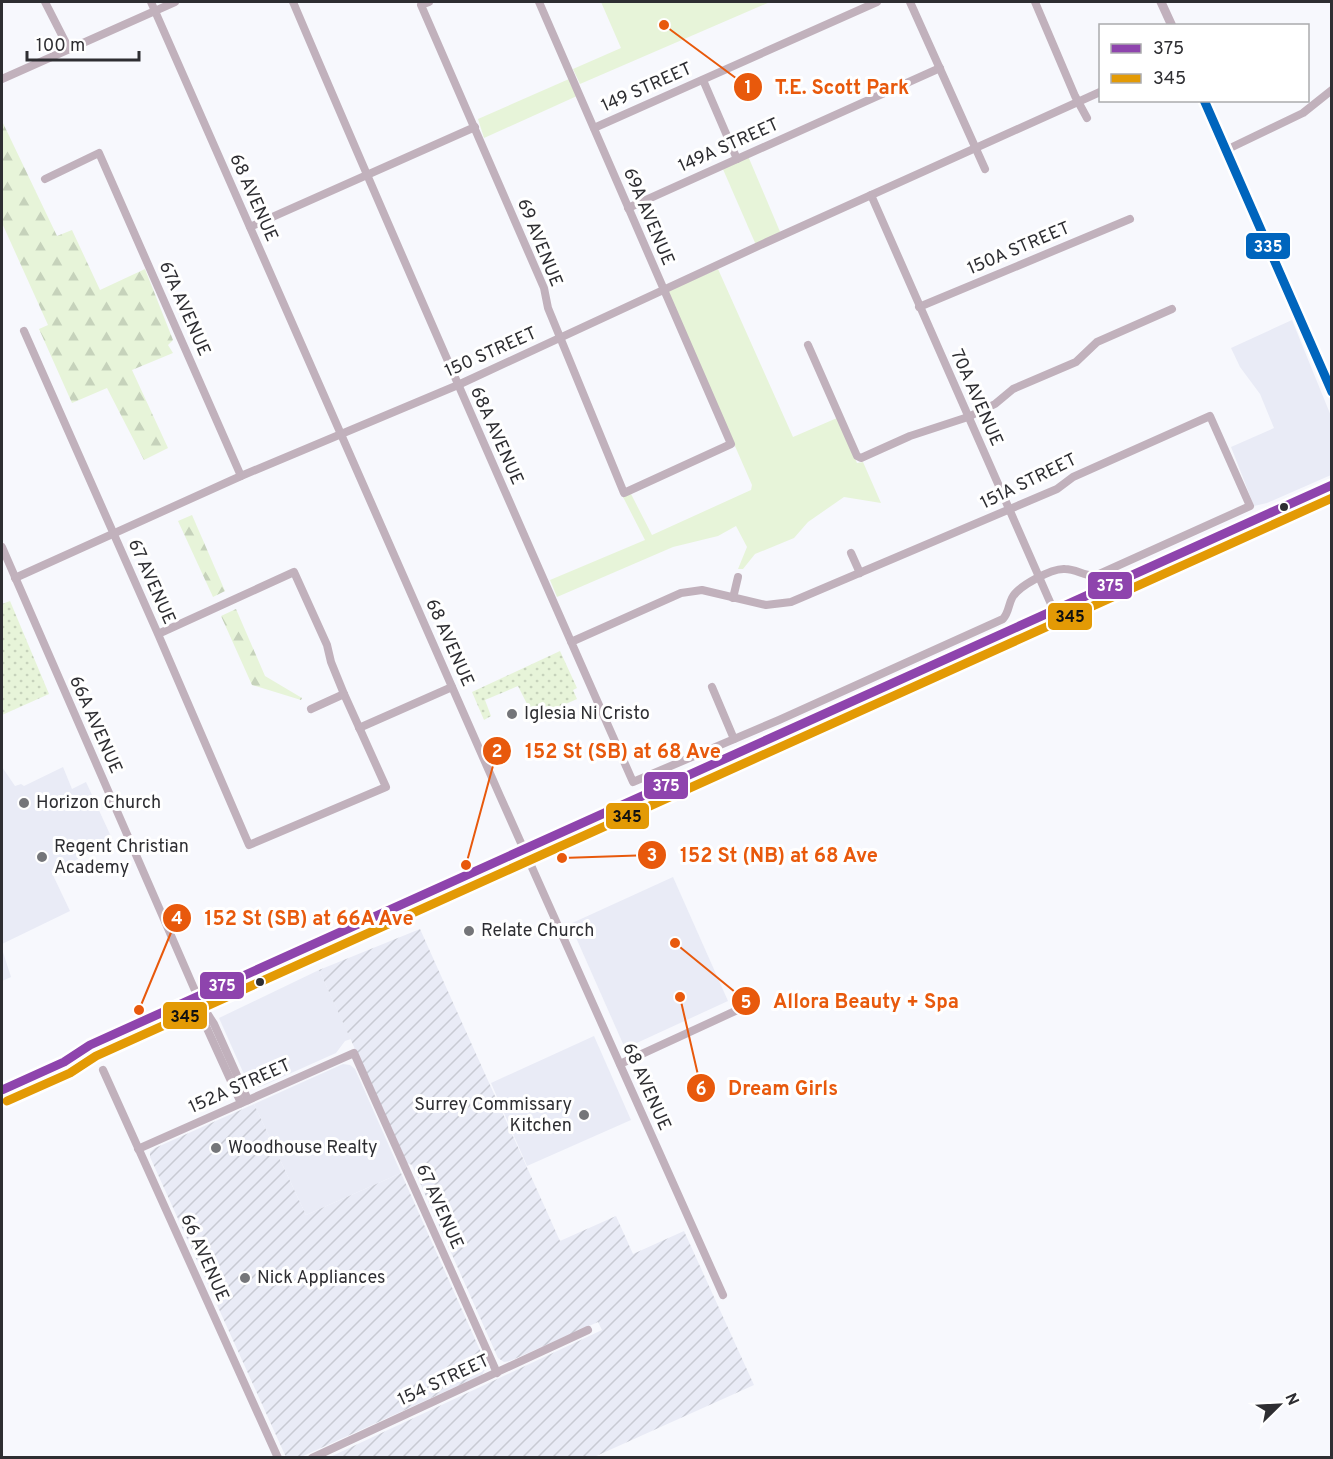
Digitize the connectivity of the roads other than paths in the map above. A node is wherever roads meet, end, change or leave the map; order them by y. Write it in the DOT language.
graph roads {
  1 [pos="45,2"];
  2 [pos="151,2"];
  3 [pos="175,2"];
  4 [pos="293,2"];
  5 [pos="539,2"];
  6 [pos="877,2"];
  7 [pos="910,2"];
  8 [pos="1035,2"];
  9 [pos="1161,2"];
  10 [pos="425,3"];
  11 [pos="155,11"];
  12 [pos="1171,24"];
  13 [pos="69,49"];
  14 [pos="940,68"];
  15 [pos="2,79"];
  16 [pos="703,80"];
  17 [pos="1332,90"];
  18 [pos="1099,93"];
  19 [pos="1080,101"];
  20 [pos="1205,102"];
  21 [pos="1088,118"];
  22 [pos="475,127"];
  23 [pos="594,128"];
  24 [pos="976,148"];
  25 [pos="1226,150"];
  26 [pos="737,159"];
  27 [pos="985,170"];
  28 [pos="367,175"];
  29 [pos="45,179"];
  30 [pos="871,195"];
  31 [pos="628,208"];
  32 [pos="1130,219"];
  33 [pos="250,227"];
  34 [pos="664,290"];
  35 [pos="919,307"];
  36 [pos="1172,309"];
  37 [pos="24,331"];
  38 [pos="560,339"];
  39 [pos="808,345"];
  40 [pos="458,385"];
  41 [pos="1332,393"];
  42 [pos="968,417"];
  43 [pos="341,434"];
  44 [pos="241,476"];
  45 [pos="1332,485"];
  46 [pos="624,493"];
  47 [pos="1332,500"];
  48 [pos="1009,510"];
  49 [pos="113,535"];
  50 [pos="2,547"];
  51 [pos="851,553"];
  52 [pos="860,573"];
  53 [pos="15,578"];
  54 [pos="738,578"];
  55 [pos="1038,578"];
  56 [pos="733,598"];
  57 [pos="1054,611"];
  58 [pos="158,634"];
  59 [pos="571,642"];
  60 [pos="1006,646"];
  61 [pos="452,687"];
  62 [pos="712,687"];
  63 [pos="344,694"];
  64 [pos="310,709"];
  65 [pos="359,728"];
  66 [pos="734,739"];
  67 [pos="524,850"];
  68 [pos="529,862"];
  69 [pos="198,997"];
  70 [pos="744,1007"];
  71 [pos="204,1011"];
  72 [pos="354,1053"];
  73 [pos="64,1062"];
  74 [pos="620,1064"];
  75 [pos="103,1070"];
  76 [pos="2,1090"];
  77 [pos="244,1101"];
  78 [pos="138,1149"];
  79 [pos="723,1295"];
  80 [pos="588,1330"];
  81 [pos="497,1373"];
  82 [pos="278,1458"];
  83 [pos="312,1458"];
  1 -- 13 [label="street"];
  2 -- 11 [label="street, 68 AVENUE"];
  3 -- 11 [label="street"];
  4 -- 28 [label="street, 68A AVENUE"];
  5 -- 23 [label="street, 69A AVENUE"];
  6 -- 16 [label="street, 149 STREET"];
  7 -- 14 [label="street"];
  8 -- 19 [label="street"];
  9 -- 12 [label="main road"];
  10 -- 22 [label="street, 69 AVENUE"];
  11 -- 13 [label="street"];
  11 -- 33 [label="street, 68 AVENUE"];
  13 -- 15 [label="street"];
  14 -- 24 [label="street"];
  14 -- 26 [label="street, 149A STREET"];
  16 -- 23 [label="street, 149 STREET"];
  16 -- 26 [label="street"];
  17 -- 25 [label="street"];
  18 -- 19 [label="street, 150 STREET"];
  19 -- 21 [label="street"];
  19 -- 24 [label="street, 150 STREET"];
  20 -- 25 [label="main road"];
  22 -- 28 [label="street"];
  22 -- 38 [label="street, 69 AVENUE"];
  23 -- 31 [label="street, 69A AVENUE"];
  24 -- 27 [label="street"];
  24 -- 30 [label="street, 150 STREET"];
  25 -- 41 [label="main road"];
  26 -- 31 [label="street, 149A STREET"];
  28 -- 33 [label="street"];
  28 -- 40 [label="street, 68A AVENUE"];
  29 -- 44 [label="street, 67A AVENUE"];
  30 -- 34 [label="street, 150 STREET"];
  30 -- 35 [label="street, 70A AVENUE"];
  31 -- 34 [label="street, 69A AVENUE"];
  32 -- 35 [label="street, 150A STREET"];
  33 -- 43 [label="street, 68 AVENUE"];
  34 -- 38 [label="street, 150 STREET"];
  34 -- 46 [label="street, 69A AVENUE"];
  35 -- 42 [label="street, 70A AVENUE"];
  36 -- 42 [label="street"];
  37 -- 49 [label="street, 67 AVENUE"];
  38 -- 40 [label="street, 150 STREET"];
  38 -- 46 [label="street, 69 AVENUE"];
  39 -- 42 [label="street"];
  40 -- 43 [label="street, 150 STREET"];
  40 -- 59 [label="street, 68A AVENUE"];
  42 -- 48 [label="street, 70A AVENUE"];
  43 -- 44 [label="street, 150 STREET"];
  43 -- 61 [label="street, 68 AVENUE"];
  44 -- 49 [label="street, 150 STREET"];
  45 -- 57 [label="main road"];
  47 -- 60 [label="main road"];
  48 -- 52 [label="street, 151A STREET"];
  48 -- 55 [label="street, 70A AVENUE"];
  48 -- 55 [label="street, 151A STREET"];
  49 -- 53 [label="street, 150 STREET"];
  49 -- 58 [label="street, 67 AVENUE"];
  50 -- 53 [label="street, 66A AVENUE"];
  51 -- 52 [label="street"];
  52 -- 56 [label="street, 151A STREET"];
  53 -- 69 [label="street, 66A AVENUE"];
  54 -- 56 [label="street"];
  55 -- 57 [label="street, 70A AVENUE"];
  55 -- 66 [label="street"];
  56 -- 59 [label="street, 151A STREET"];
  57 -- 60 [label="main road"];
  57 -- 67 [label="main road"];
  58 -- 63 [label="street"];
  58 -- 65 [label="street, 67 AVENUE"];
  59 -- 66 [label="street, 68A AVENUE"];
  60 -- 68 [label="main road"];
  61 -- 65 [label="street"];
  61 -- 67 [label="street, 68 AVENUE"];
  62 -- 66 [label="street"];
  63 -- 64 [label="street"];
  63 -- 65 [label="street"];
  67 -- 68 [label="street, 68 AVENUE"];
  67 -- 69 [label="main road"];
  68 -- 71 [label="main road"];
  68 -- 74 [label="street, 68 AVENUE"];
  69 -- 71 [label="street, 66A AVENUE"];
  69 -- 73 [label="main road"];
  70 -- 74 [label="street"];
  71 -- 73 [label="main road"];
  71 -- 77 [label="street, 66A AVENUE"];
  72 -- 77 [label="street, 152A STREET"];
  72 -- 81 [label="street, 67 AVENUE"];
  73 -- 76 [label="main road"];
  74 -- 79 [label="street, 68 AVENUE"];
  75 -- 78 [label="street, 66 AVENUE"];
  77 -- 78 [label="street, 152A STREET"];
  78 -- 82 [label="street, 66 AVENUE"];
  80 -- 81 [label="street, 154 STREET"];
  81 -- 83 [label="street, 154 STREET"];
}
